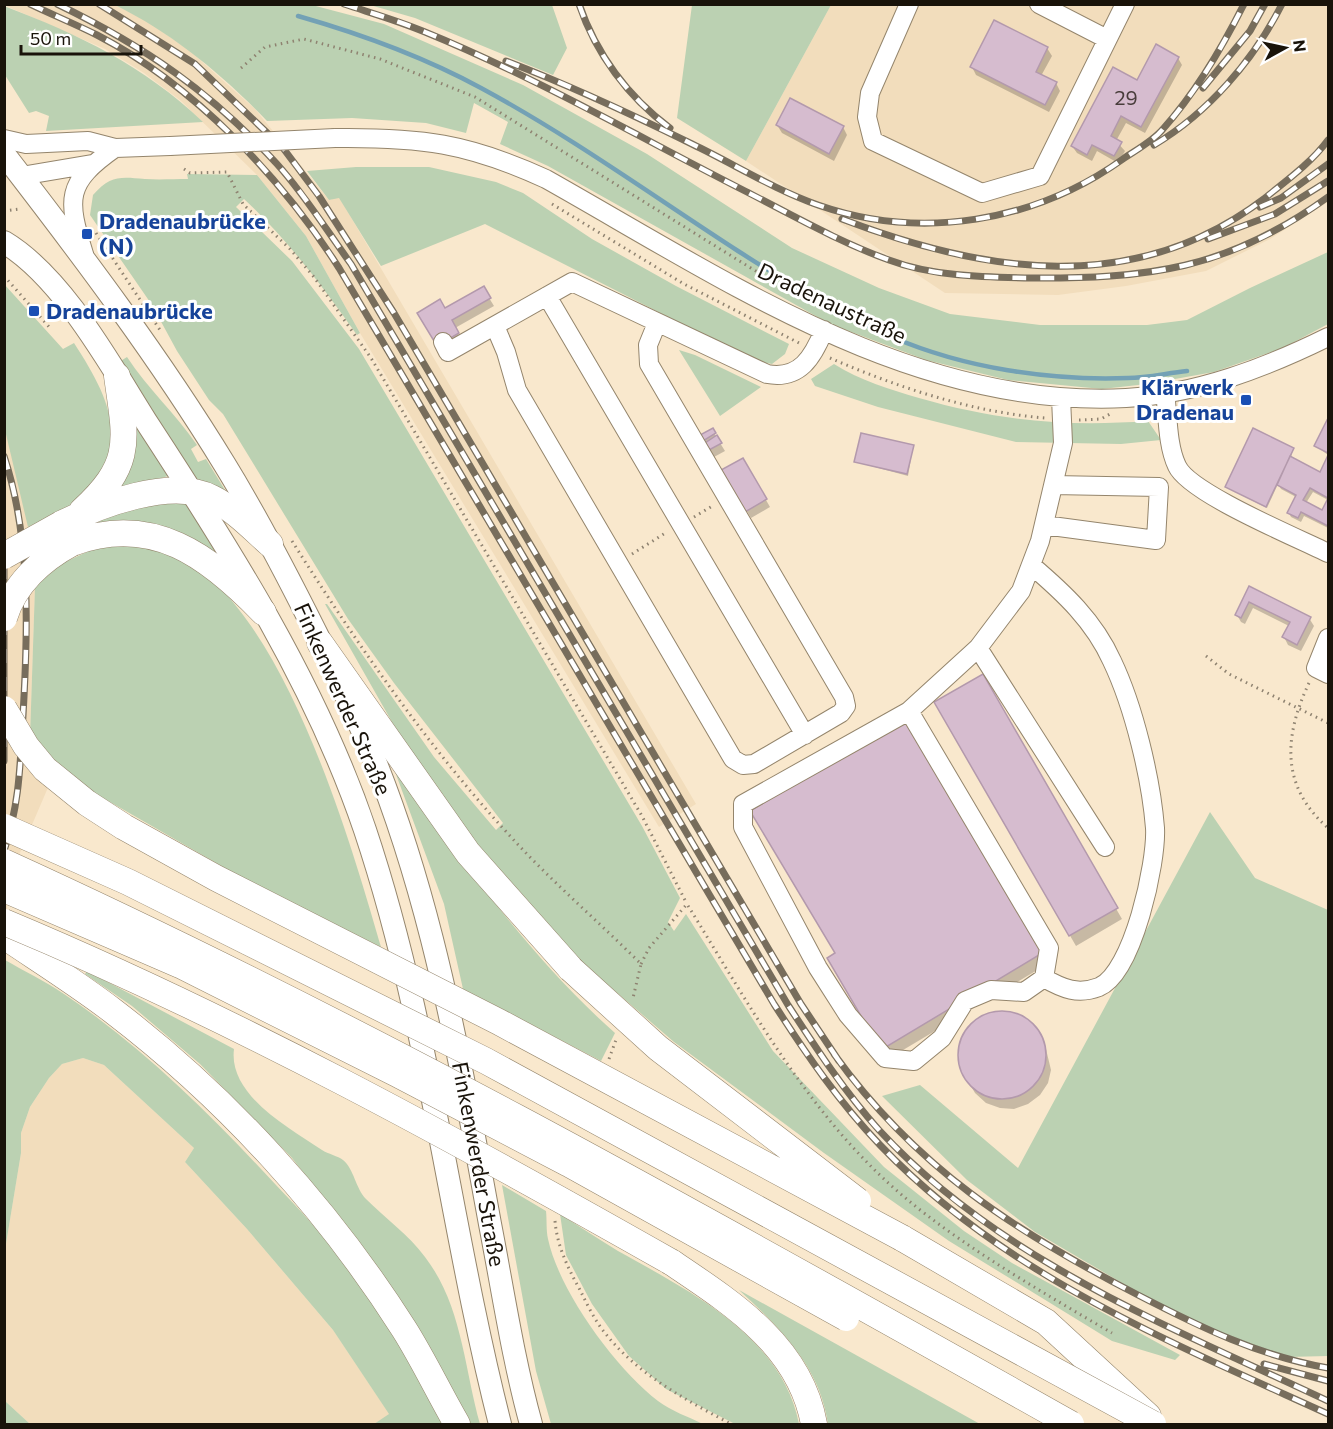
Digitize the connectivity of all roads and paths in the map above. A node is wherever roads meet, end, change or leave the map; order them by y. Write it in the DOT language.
graph roads {
  1 [pos="909,4"];
  2 [pos="1039,4"];
  3 [pos="1125,4"];
  4 [pos="1107,39"];
  5 [pos="241,68"];
  6 [pos="4,140"];
  7 [pos="115,148"];
  8 [pos="4,154"];
  9 [pos="92,164"];
  10 [pos="184,169"];
  11 [pos="13,177"];
  12 [pos="20,209"];
  13 [pos="4,212"];
  14 [pos="4,242"];
  15 [pos="86,261"];
  16 [pos="4,276"];
  17 [pos="547,296"];
  18 [pos="802,300"];
  19 [pos="657,323"];
  20 [pos="495,326"];
  21 [pos="51,329"];
  22 [pos="824,330"];
  23 [pos="1329,337"];
  24 [pos="443,342"];
  25 [pos="117,376"];
  26 [pos="1165,392"];
  27 [pos="1061,398"];
  28 [pos="1053,485"];
  29 [pos="190,492"];
  30 [pos="1044,525"];
  31 [pos="70,527"];
  32 [pos="270,544"];
  33 [pos="1329,553"];
  34 [pos="4,556"];
  35 [pos="1031,565"];
  36 [pos="263,612"];
  37 [pos="4,618"];
  38 [pos="1329,638"];
  39 [pos="320,642"];
  40 [pos="978,648"];
  41 [pos="1206,656"];
  42 [pos="1322,671"];
  43 [pos="1298,707"];
  44 [pos="4,709"];
  45 [pos="909,711"];
  46 [pos="1329,723"];
  47 [pos="805,735"];
  48 [pos="4,827"];
  49 [pos="1329,828"];
  50 [pos="1105,848"];
  51 [pos="4,862"];
  52 [pos="4,889"];
  53 [pos="687,904"];
  54 [pos="4,922"];
  55 [pos="4,936"];
  56 [pos="641,963"];
  57 [pos="1044,978"];
  58 [pos="902,1238"];
  59 [pos="1112,1333"];
  60 [pos="457,1425"];
  61 [pos="500,1425"];
  62 [pos="531,1425"];
  63 [pos="814,1425"];
  64 [pos="1035,1425"];
  65 [pos="1071,1425"];
  66 [pos="1155,1425"];
  1 -- 4 [label="street"];
  2 -- 4 [label="street"];
  3 -- 4 [label="street"];
  5 -- 18 [label="path"];
  6 -- 7 [label="street"];
  7 -- 9 [label="street"];
  7 -- 22 [label="street, Dradenaustraße, bridge"];
  8 -- 11 [label="main road, Finkenwerder Straße"];
  9 -- 11 [label="street"];
  9 -- 15 [label="street"];
  10 -- 53 [label="path"];
  11 -- 15 [label="main road, Finkenwerder Straße"];
  12 -- 13 [label="path"];
  14 -- 25 [label="main road, Finkenwerder Straße"];
  15 -- 32 [label="main road, Finkenwerder Straße"];
  16 -- 21 [label="path"];
  17 -- 19 [label="street"];
  17 -- 20 [label="street"];
  17 -- 47 [label="street"];
  19 -- 22 [label="street"];
  19 -- 47 [label="street"];
  20 -- 24 [label="street"];
  20 -- 47 [label="street"];
  22 -- 27 [label="street, Dradenaustraße"];
  23 -- 26 [label="street, Dradenaustraße"];
  25 -- 29 [label="main road, Finkenwerder Straße"];
  25 -- 31 [label="highway"];
  26 -- 27 [label="street, Dradenaustraße"];
  26 -- 33 [label="street"];
  27 -- 28 [label="street"];
  28 -- 30 [label="street"];
  28 -- 30 [label="street"];
  29 -- 31 [label="highway"];
  29 -- 32 [label="highway"];
  29 -- 36 [label="main road, Finkenwerder Straße"];
  30 -- 35 [label="street"];
  31 -- 34 [label="highway, bridge"];
  31 -- 36 [label="highway"];
  31 -- 37 [label="highway, bridge"];
  32 -- 39 [label="main road, Finkenwerder Straße"];
  35 -- 40 [label="street"];
  35 -- 57 [label="street"];
  36 -- 61 [label="main road, Finkenwerder Straße"];
  38 -- 42 [label="street"];
  39 -- 58 [label="highway, bridge"];
  39 -- 62 [label="main road, Finkenwerder Straße"];
  40 -- 45 [label="street"];
  40 -- 50 [label="street"];
  41 -- 43 [label="path"];
  42 -- 43 [label="path"];
  43 -- 46 [label="path"];
  43 -- 49 [label="path"];
  44 -- 58 [label="highway, bridge"];
  45 -- 57 [label="street"];
  45 -- 57 [label="street"];
  48 -- 66 [label="highway, bridge"];
  51 -- 65 [label="highway, bridge"];
  52 -- 64 [label="highway, bridge"];
  53 -- 56 [label="path"];
  53 -- 59 [label="path"];
  54 -- 63 [label="highway, bridge"];
  55 -- 60 [label="highway"];
  58 -- 66 [label="highway, bridge"];
}
